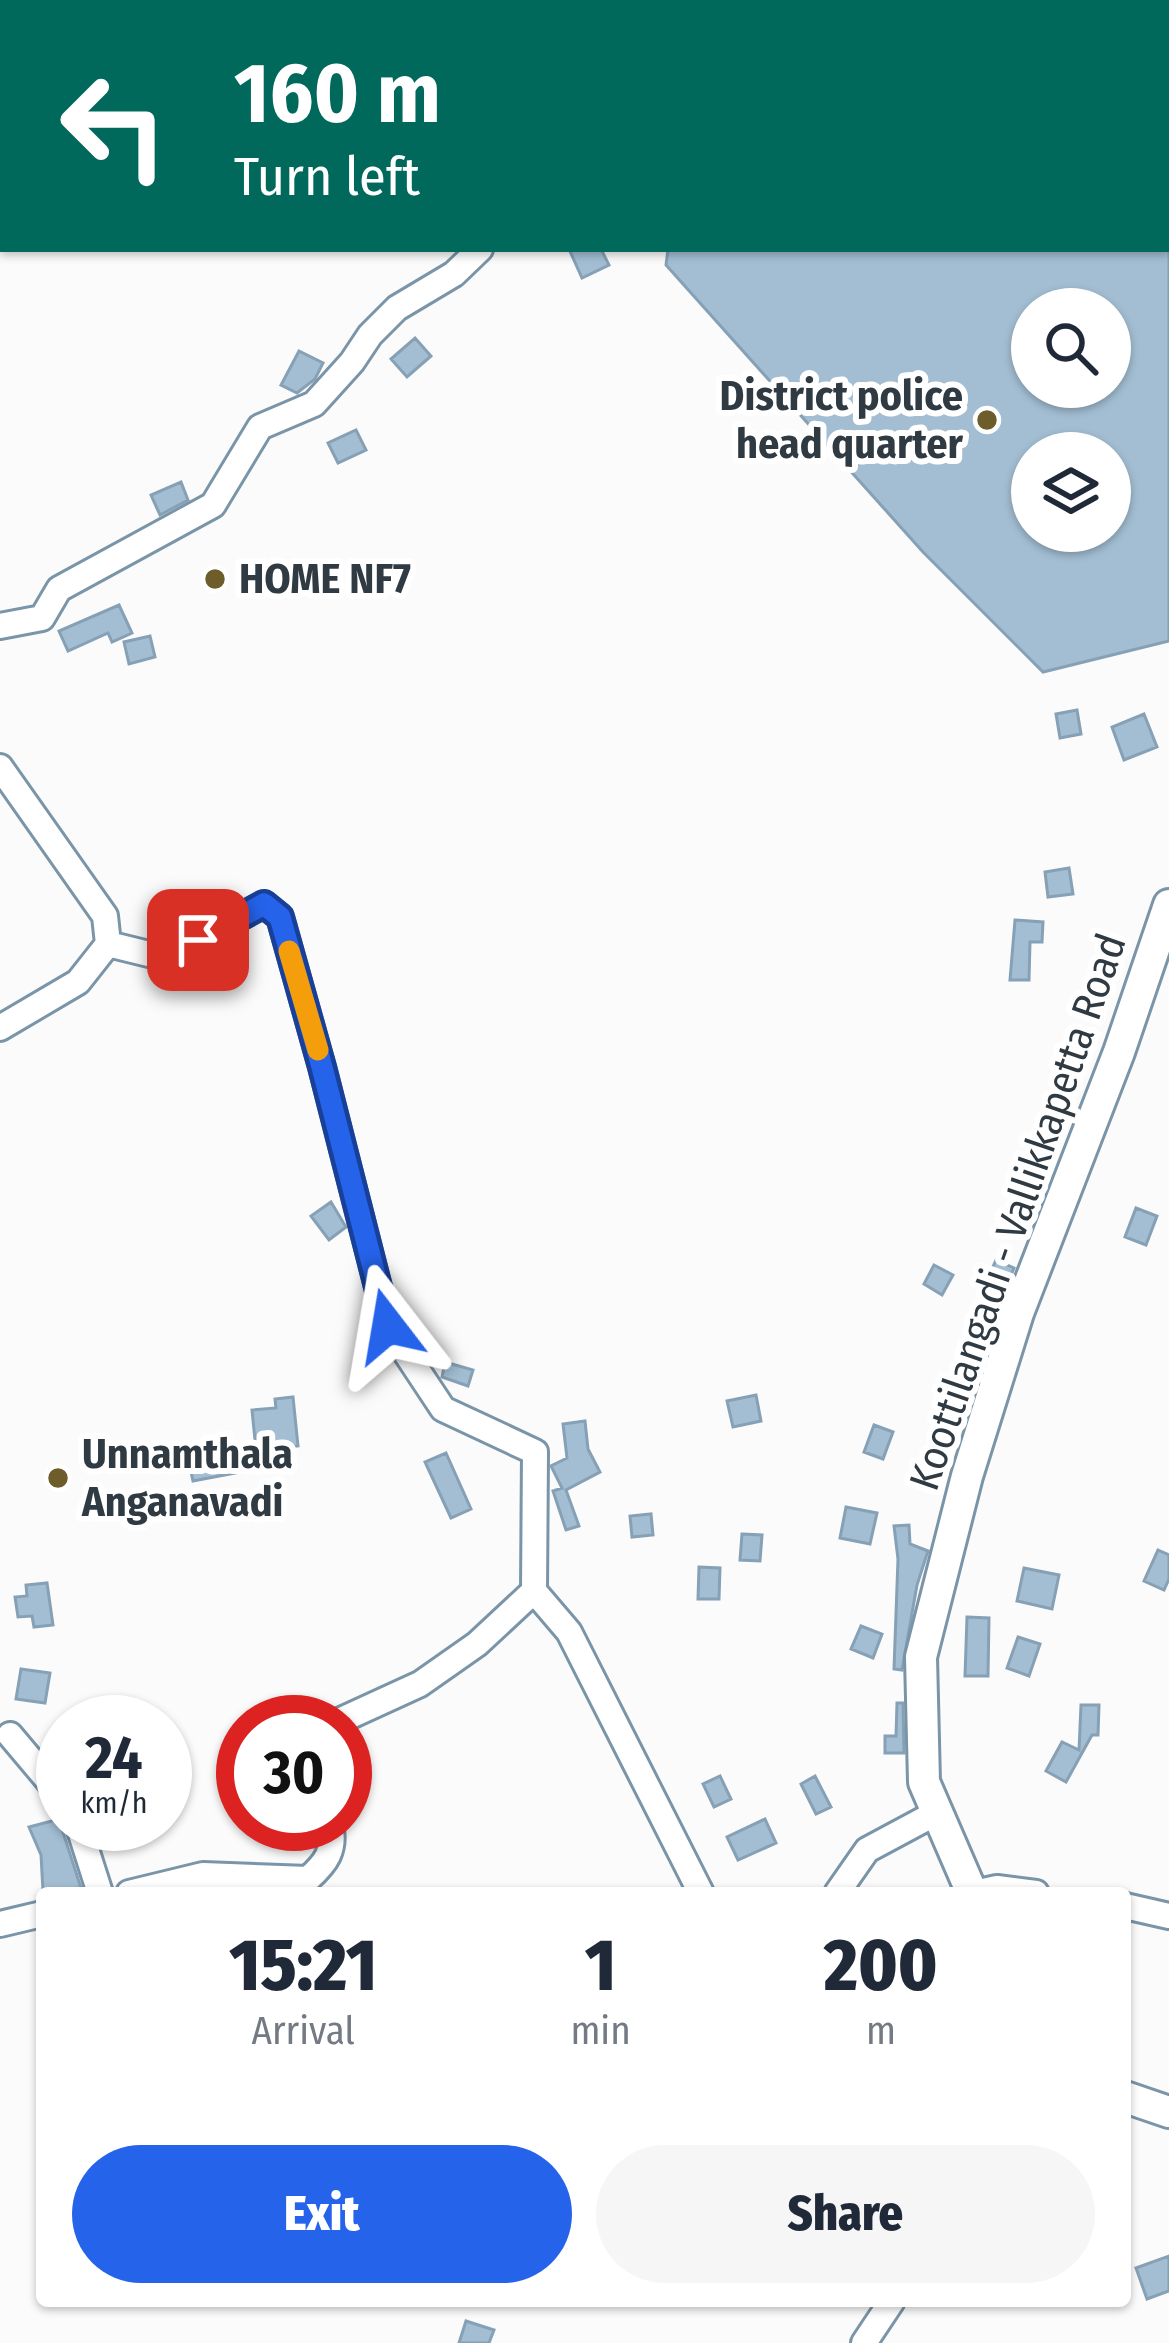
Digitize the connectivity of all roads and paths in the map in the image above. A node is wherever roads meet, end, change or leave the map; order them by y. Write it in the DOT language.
graph roads {
  1 [pos="477,252"];
  2 [pos="0,626"];
  3 [pos="0,767"];
  4 [pos="1169,905"];
  5 [pos="108,944"];
  6 [pos="0,1028"];
  7 [pos="534,1592"];
  8 [pos="372,1706"];
  9 [pos="10,1736"];
  10 [pos="36,1766"];
  11 [pos="937,1813"];
  12 [pos="87,1851"];
  13 [pos="329,1851"];
  14 [pos="311,1886"];
  15 [pos="98,1887"];
  16 [pos="154,1887"];
  17 [pos="698,1887"];
  18 [pos="841,1887"];
  19 [pos="970,1887"];
  20 [pos="1131,1907"];
  21 [pos="36,1915"];
  22 [pos="1169,1916"];
  23 [pos="0,1924"];
  24 [pos="1131,2099"];
  25 [pos="1169,2112"];
  26 [pos="888,2307"];
  27 [pos="864,2343"];
  1 -- 2 [label="street"];
  3 -- 5 [label="street"];
  4 -- 11 [label="main road, Koottilangadi - Vallikkapetta Road"];
  5 -- 6 [label="street"];
  5 -- 7 [label="street"];
  7 -- 8 [label="street"];
  7 -- 17 [label="street"];
  9 -- 10 [label="street"];
  11 -- 18 [label="street"];
  11 -- 19 [label="main road, Koottilangadi - Vallikkapetta Road"];
  12 -- 15 [label="street"];
  13 -- 14 [label="street"];
  14 -- 16 [label="street"];
  20 -- 22 [label="street"];
  21 -- 23 [label="street"];
  24 -- 25 [label="main road"];
  26 -- 27 [label="street"];
}
